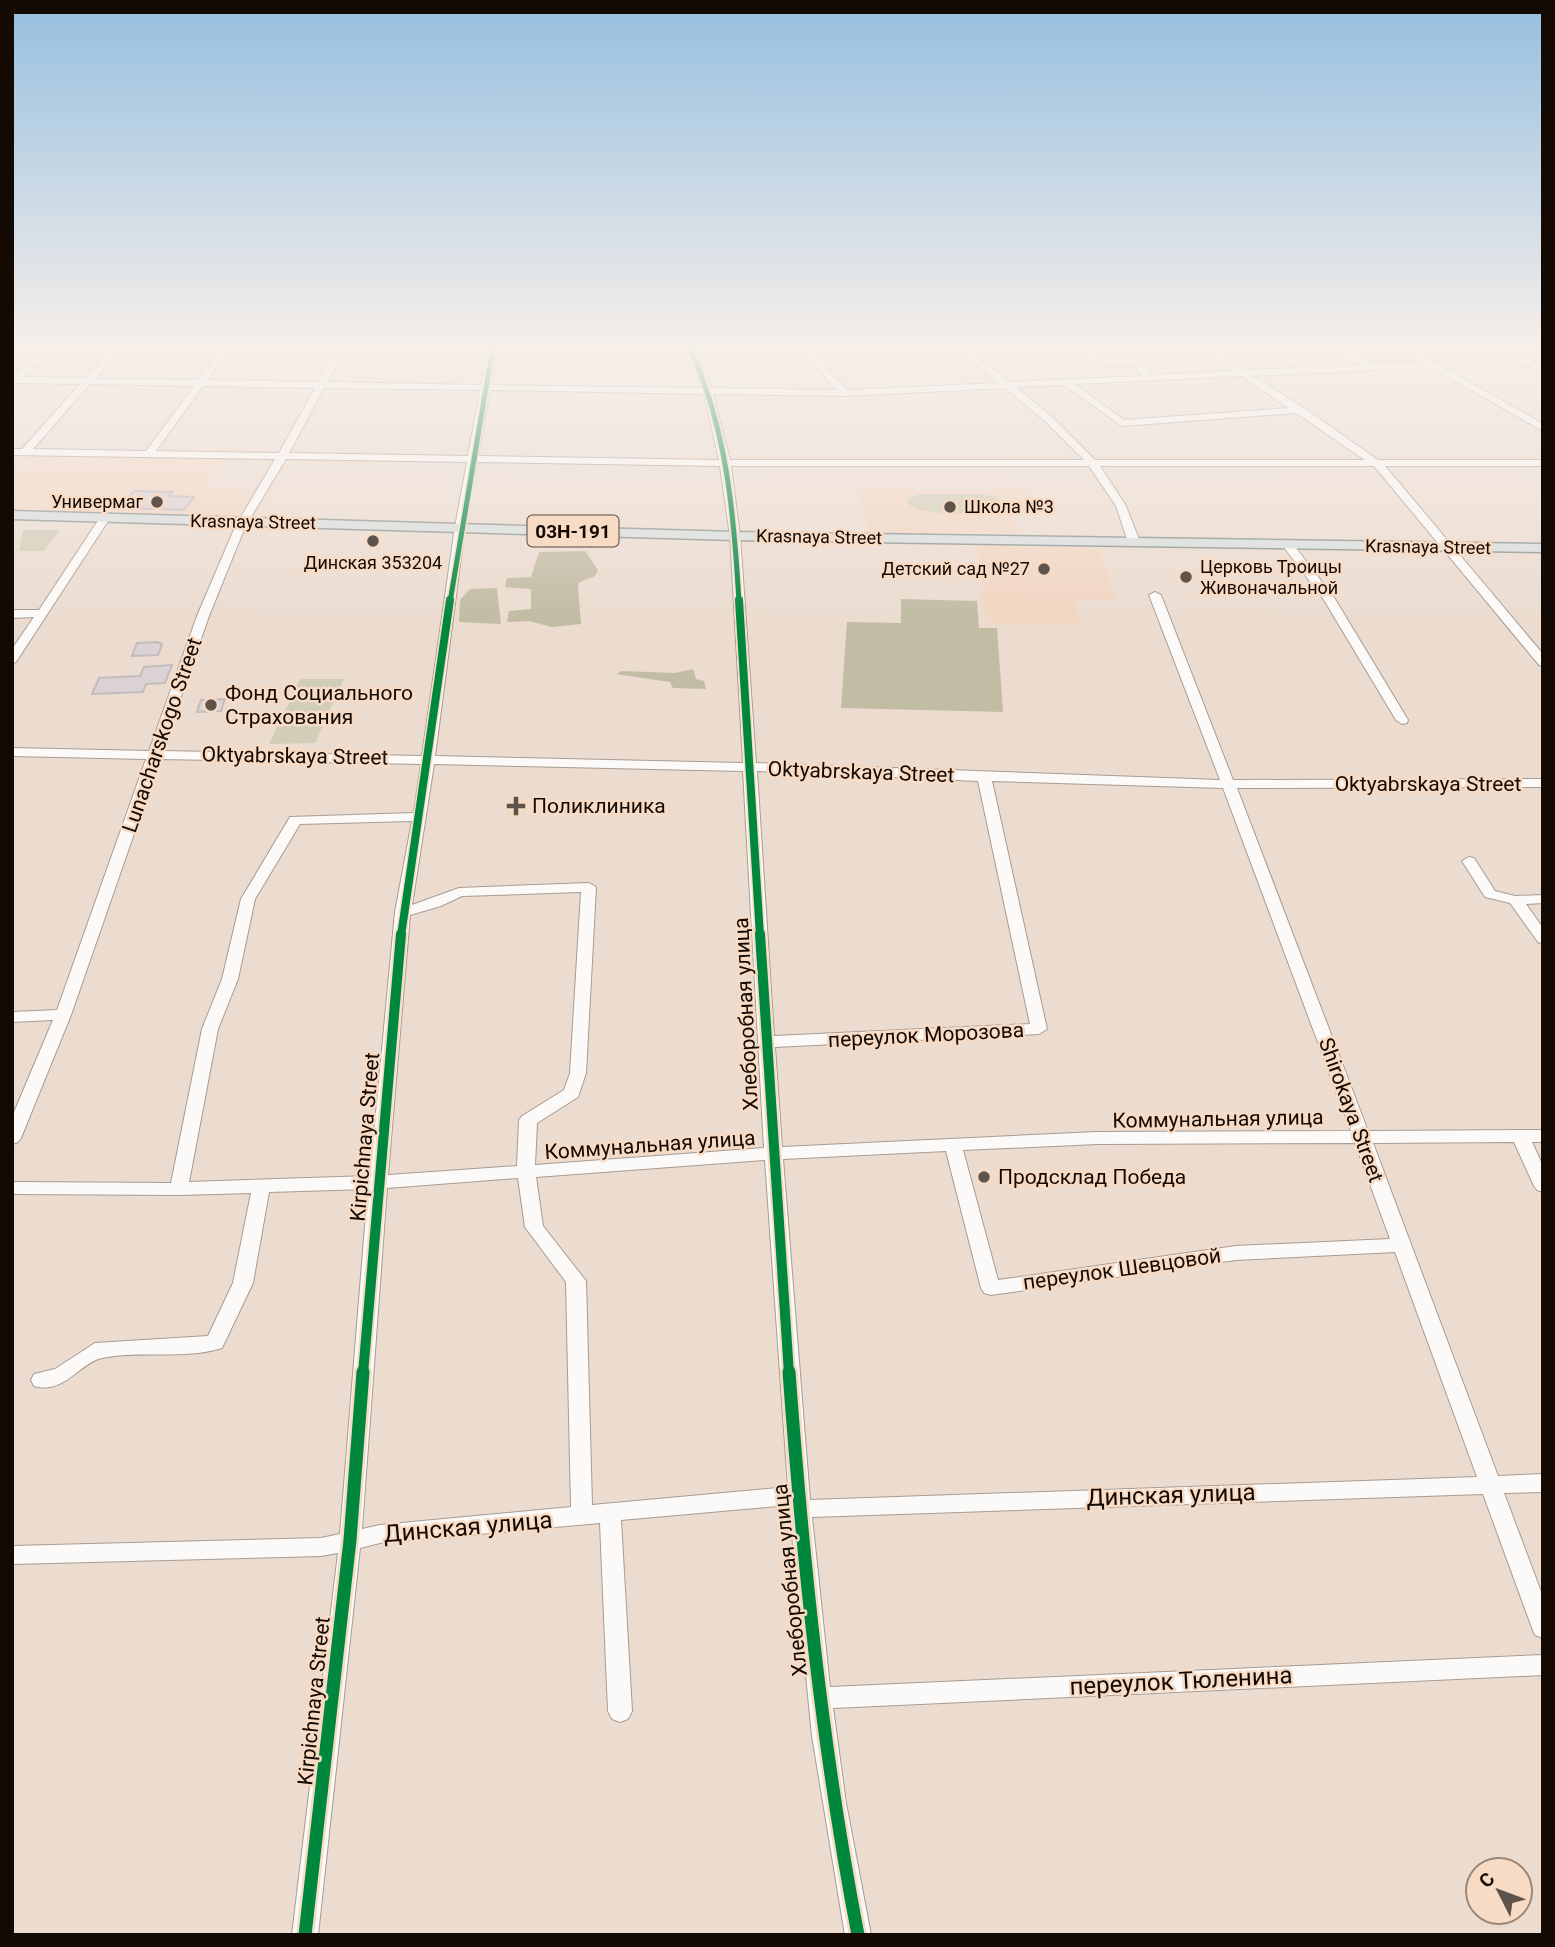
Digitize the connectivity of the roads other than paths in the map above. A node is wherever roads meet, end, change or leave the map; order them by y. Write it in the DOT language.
graph roads {
  1 [pos="38,438"];
  2 [pos="161,438"];
  3 [pos="294,438"];
  4 [pos="475,438"];
  5 [pos="721,438"];
  6 [pos="1067,438"];
  7 [pos="1341,438"];
  8 [pos="12,452"];
  9 [pos="25,452"];
  10 [pos="149,454"];
  11 [pos="284,455"];
  12 [pos="471,459"];
  13 [pos="726,463"];
  14 [pos="1543,463"];
  15 [pos="1091,464"];
  16 [pos="1379,465"];
  17 [pos="12,515"];
  18 [pos="105,518"];
  19 [pos="242,522"];
  20 [pos="460,527"];
  21 [pos="735,536"];
  22 [pos="1134,542"];
  23 [pos="1289,545"];
  24 [pos="1447,548"];
  25 [pos="1543,548"];
  26 [pos="1155,595"];
  27 [pos="44,613"];
  28 [pos="12,614"];
  29 [pos="12,659"];
  30 [pos="1543,662"];
  31 [pos="1402,720"];
  32 [pos="12,752"];
  33 [pos="157,753"];
  34 [pos="429,759"];
  35 [pos="751,768"];
  36 [pos="984,777"];
  37 [pos="1543,783"];
  38 [pos="1230,784"];
  39 [pos="420,817"];
  40 [pos="1469,861"];
  41 [pos="1543,899"];
  42 [pos="1515,900"];
  43 [pos="403,912"];
  44 [pos="1543,939"];
  45 [pos="63,1015"];
  46 [pos="12,1017"];
  47 [pos="766,1042"];
  48 [pos="1361,1135"];
  49 [pos="1520,1136"];
  50 [pos="1543,1136"];
  51 [pos="12,1138"];
  52 [pos="953,1145"];
  53 [pos="771,1154"];
  54 [pos="526,1171"];
  55 [pos="378,1181"];
  56 [pos="1543,1186"];
  57 [pos="261,1187"];
  58 [pos="12,1188"];
  59 [pos="179,1189"];
  60 [pos="1400,1245"];
  61 [pos="41,1380"];
  62 [pos="1487,1482"];
  63 [pos="1543,1483"];
  64 [pos="799,1502"];
  65 [pos="610,1515"];
  66 [pos="582,1517"];
  67 [pos="350,1540"];
  68 [pos="12,1555"];
  69 [pos="1543,1628"];
  70 [pos="1543,1665"];
  71 [pos="820,1698"];
  72 [pos="620,1711"];
  73 [pos="306,1935"];
  74 [pos="858,1935"];
  1 -- 9 [label="street"];
  2 -- 10 [label="street"];
  3 -- 11 [label="street, Lunacharskogo Street"];
  4 -- 12 [label="street, Kirpichnaya Street"];
  5 -- 13 [label="street, Хлеборобная улица"];
  6 -- 15 [label="street"];
  7 -- 16 [label="street"];
  8 -- 9 [label="street"];
  9 -- 10 [label="street"];
  10 -- 11 [label="street"];
  11 -- 12 [label="street"];
  11 -- 19 [label="street, Lunacharskogo Street"];
  12 -- 13 [label="street"];
  12 -- 20 [label="street, Kirpichnaya Street"];
  13 -- 15 [label="street"];
  13 -- 21 [label="street, Хлеборобная улица"];
  14 -- 16 [label="street"];
  15 -- 16 [label="street"];
  15 -- 22 [label="street"];
  16 -- 24 [label="street"];
  17 -- 18 [label="main road, Krasnaya Street / 03Н-191"];
  18 -- 19 [label="main road, Krasnaya Street / 03Н-191"];
  18 -- 27 [label="street"];
  19 -- 20 [label="main road, Krasnaya Street / 03Н-191"];
  19 -- 33 [label="street, Lunacharskogo Street"];
  20 -- 21 [label="main road, Krasnaya Street / 03Н-191"];
  20 -- 34 [label="street, Kirpichnaya Street"];
  21 -- 22 [label="main road, Krasnaya Street / 03Н-191"];
  21 -- 35 [label="street, Хлеборобная улица"];
  22 -- 23 [label="main road, Krasnaya Street / 03Н-191"];
  23 -- 24 [label="main road, Krasnaya Street / 03Н-191"];
  23 -- 31 [label="street"];
  24 -- 25 [label="main road, Krasnaya Street / 03Н-191"];
  24 -- 30 [label="street"];
  26 -- 38 [label="street, Shirokaya Street"];
  27 -- 28 [label="street"];
  27 -- 29 [label="street"];
  32 -- 33 [label="street, Oktyabrskaya Street"];
  33 -- 34 [label="street, Oktyabrskaya Street"];
  33 -- 45 [label="street, Lunacharskogo Street"];
  34 -- 35 [label="street, Oktyabrskaya Street"];
  34 -- 39 [label="street, Kirpichnaya Street"];
  35 -- 36 [label="street, Oktyabrskaya Street"];
  35 -- 47 [label="street, Хлеборобная улица"];
  36 -- 38 [label="street, Oktyabrskaya Street"];
  36 -- 47 [label="street, переулок Морозова"];
  37 -- 38 [label="street, Oktyabrskaya Street"];
  38 -- 48 [label="street, Shirokaya Street"];
  39 -- 43 [label="street, Kirpichnaya Street"];
  39 -- 59 [label="street"];
  40 -- 42 [label="street"];
  41 -- 42 [label="street"];
  42 -- 44 [label="street"];
  43 -- 54 [label="street"];
  43 -- 55 [label="street, Kirpichnaya Street"];
  45 -- 46 [label="street"];
  45 -- 51 [label="street, Lunacharskogo Street"];
  47 -- 53 [label="street, Хлеборобная улица"];
  48 -- 49 [label="street, Коммунальная улица"];
  48 -- 52 [label="street, Коммунальная улица"];
  48 -- 60 [label="street, Shirokaya Street"];
  49 -- 50 [label="street, Коммунальная улица"];
  49 -- 56 [label="street"];
  52 -- 53 [label="street, Коммунальная улица"];
  52 -- 60 [label="street, переулок Шевцовой"];
  53 -- 54 [label="street, Коммунальная улица"];
  53 -- 64 [label="street, Хлеборобная улица"];
  54 -- 55 [label="street, Коммунальная улица"];
  54 -- 66 [label="street"];
  55 -- 57 [label="street, Коммунальная улица"];
  55 -- 67 [label="street, Kirpichnaya Street"];
  57 -- 59 [label="street, Коммунальная улица"];
  57 -- 61 [label="street"];
  58 -- 59 [label="street, Коммунальная улица"];
  60 -- 62 [label="street, Shirokaya Street"];
  62 -- 63 [label="street, Динская улица"];
  62 -- 64 [label="street, Динская улица"];
  62 -- 69 [label="street, Shirokaya Street"];
  64 -- 65 [label="street, Динская улица"];
  64 -- 71 [label="street, Хлеборобная улица"];
  65 -- 66 [label="street, Динская улица"];
  65 -- 72 [label="street"];
  66 -- 67 [label="street, Динская улица"];
  67 -- 68 [label="street, Динская улица"];
  67 -- 73 [label="street, Kirpichnaya Street"];
  70 -- 71 [label="street, переулок Тюленина"];
  71 -- 74 [label="street, Хлеборобная улица"];
}
